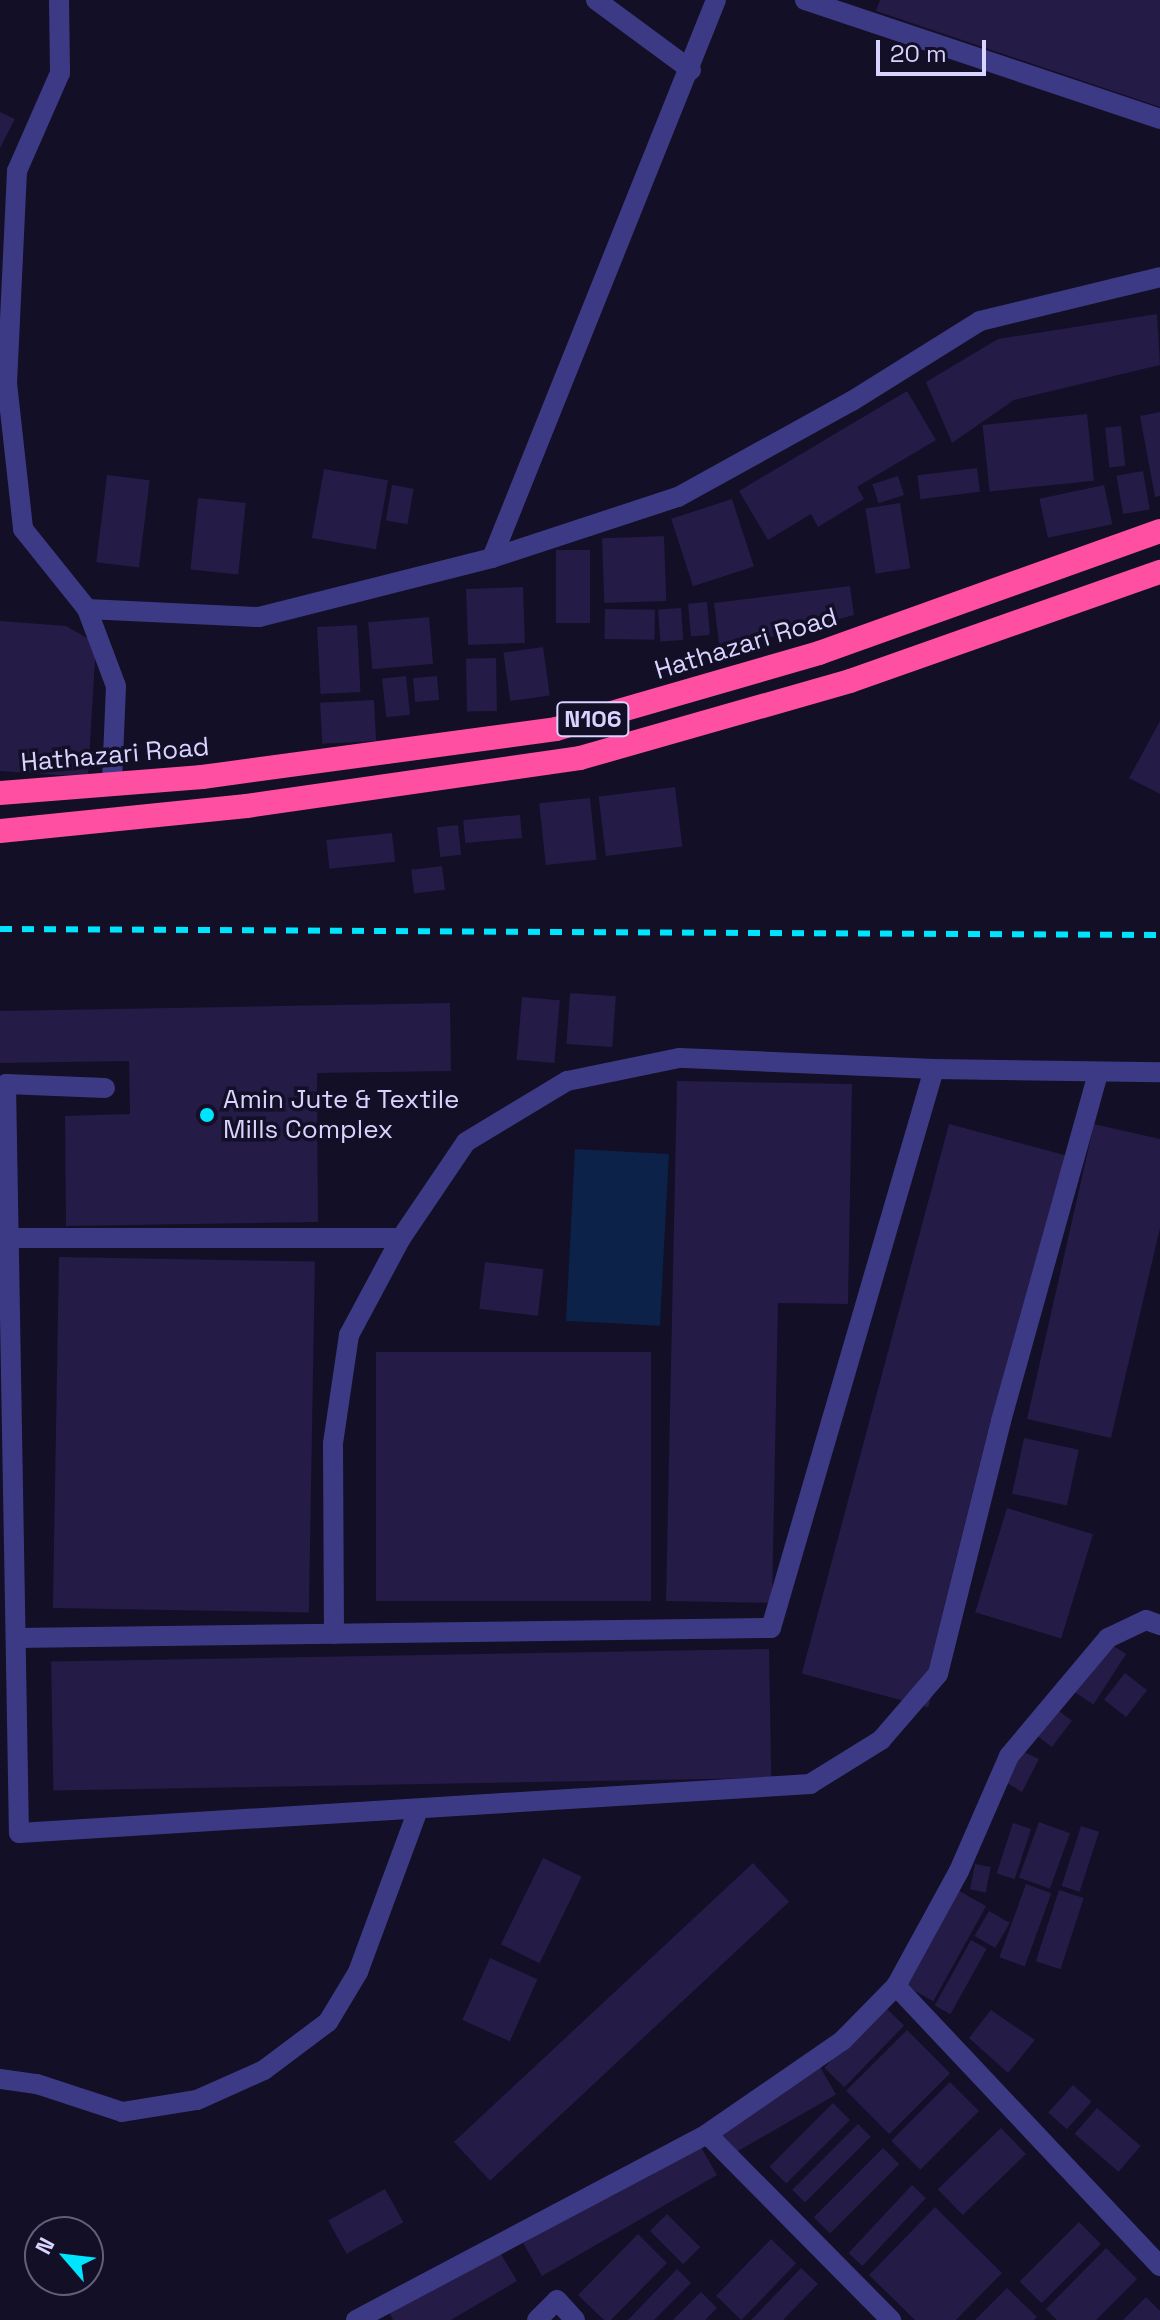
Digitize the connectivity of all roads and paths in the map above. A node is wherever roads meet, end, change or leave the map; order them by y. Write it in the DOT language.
graph roads {
  1 [pos="59,0"];
  2 [pos="596,0"];
  3 [pos="716,0"];
  4 [pos="805,0"];
  5 [pos="691,70"];
  6 [pos="1160,119"];
  7 [pos="1160,277"];
  8 [pos="1160,531"];
  9 [pos="492,558"];
  10 [pos="1160,572"];
  11 [pos="87,609"];
  12 [pos="112,783"];
  13 [pos="0,793"];
  14 [pos="0,831"];
  15 [pos="934,1069"];
  16 [pos="1160,1072"];
  17 [pos="1098,1073"];
  18 [pos="105,1088"];
  19 [pos="9,1238"];
  20 [pos="401,1238"];
  21 [pos="1160,1625"];
  22 [pos="334,1634"];
  23 [pos="16,1638"];
  24 [pos="418,1810"];
  25 [pos="896,1986"];
  26 [pos="0,2079"];
  27 [pos="707,2134"];
  28 [pos="1160,2266"];
  29 [pos="356,2320"];
  30 [pos="537,2320"];
  31 [pos="575,2320"];
  32 [pos="891,2320"];
  1 -- 11 [label="street"];
  2 -- 5 [label="street"];
  3 -- 5 [label="street"];
  4 -- 6 [label="street"];
  5 -- 9 [label="street"];
  7 -- 9 [label="street"];
  8 -- 12 [label="highway, Hathazari Road / N106"];
  9 -- 11 [label="street"];
  10 -- 14 [label="highway, N106"];
  11 -- 12 [label="street"];
  12 -- 13 [label="highway, Hathazari Road / N106"];
  15 -- 17 [label="street"];
  15 -- 20 [label="street"];
  15 -- 22 [label="street"];
  16 -- 17 [label="street"];
  17 -- 24 [label="street"];
  18 -- 19 [label="street"];
  19 -- 20 [label="street"];
  19 -- 23 [label="street"];
  20 -- 22 [label="street"];
  21 -- 25 [label="street"];
  22 -- 23 [label="street"];
  23 -- 24 [label="street"];
  24 -- 26 [label="street"];
  25 -- 27 [label="street"];
  25 -- 28 [label="street"];
  27 -- 29 [label="street"];
  27 -- 32 [label="street"];
  30 -- 31 [label="street"];
}
